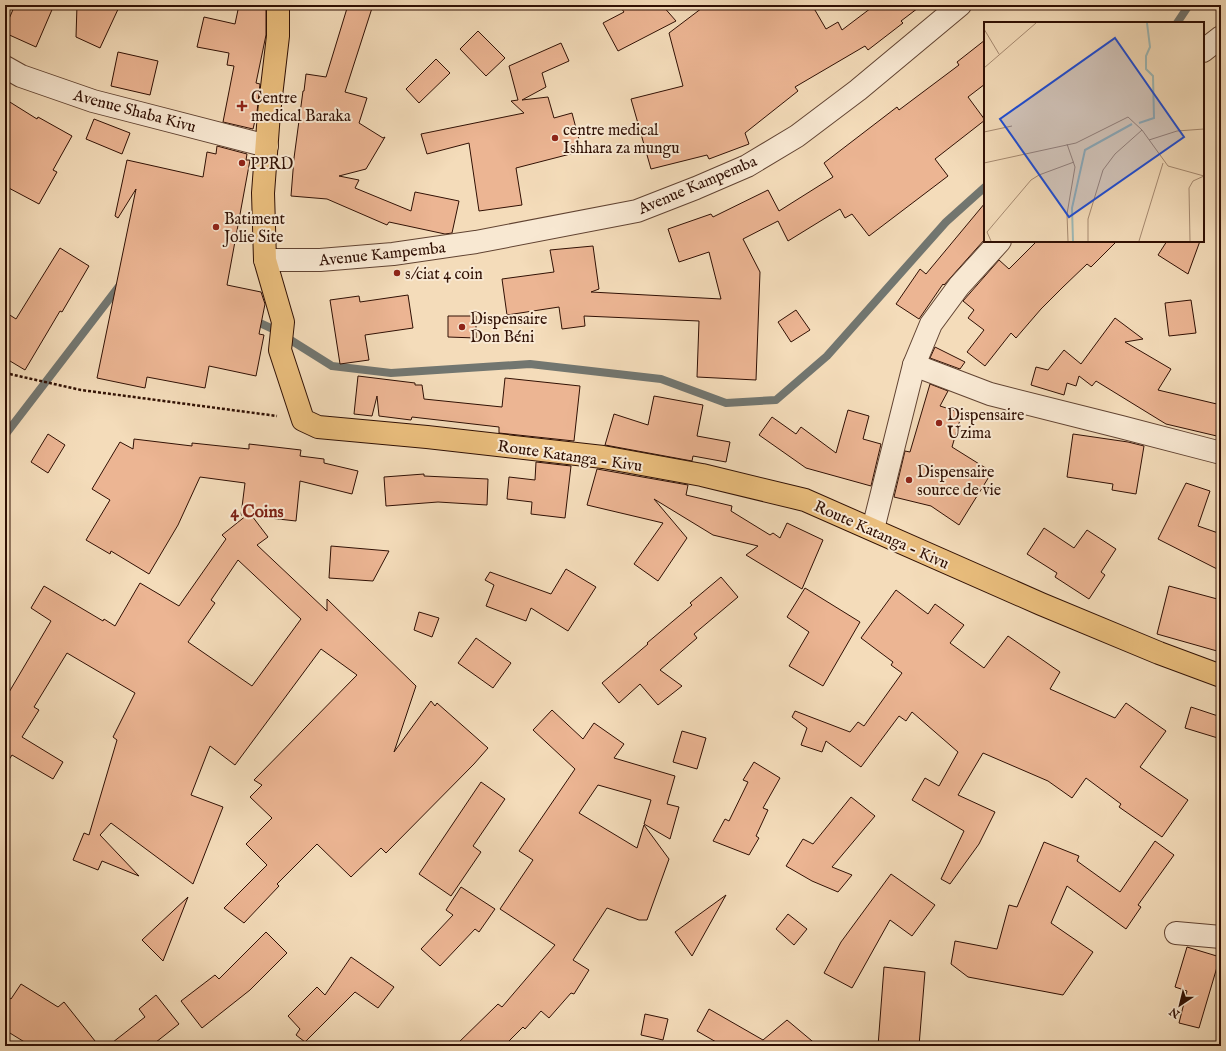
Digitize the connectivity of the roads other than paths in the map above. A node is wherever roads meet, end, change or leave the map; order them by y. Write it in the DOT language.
graph roads {
  1 [pos="278,5"];
  2 [pos="960,5"];
  3 [pos="1221,37"];
  4 [pos="1204,50"];
  5 [pos="5,67"];
  6 [pos="267,146"];
  7 [pos="999,242"];
  8 [pos="265,260"];
  9 [pos="914,365"];
  10 [pos="1221,453"];
  11 [pos="873,529"];
  12 [pos="1221,676"];
  13 [pos="1176,933"];
  14 [pos="1221,937"];
  1 -- 6 [label="highway"];
  2 -- 8 [label="street, Avenue Kampemba"];
  3 -- 4 [label="street"];
  5 -- 6 [label="street, Avenue Shaba Kivu"];
  6 -- 8 [label="highway"];
  7 -- 9 [label="street"];
  8 -- 11 [label="highway, Route Katanga - Kivu"];
  9 -- 10 [label="street"];
  9 -- 11 [label="street"];
  11 -- 12 [label="highway, Route Katanga - Kivu"];
  13 -- 14 [label="street"];
}
